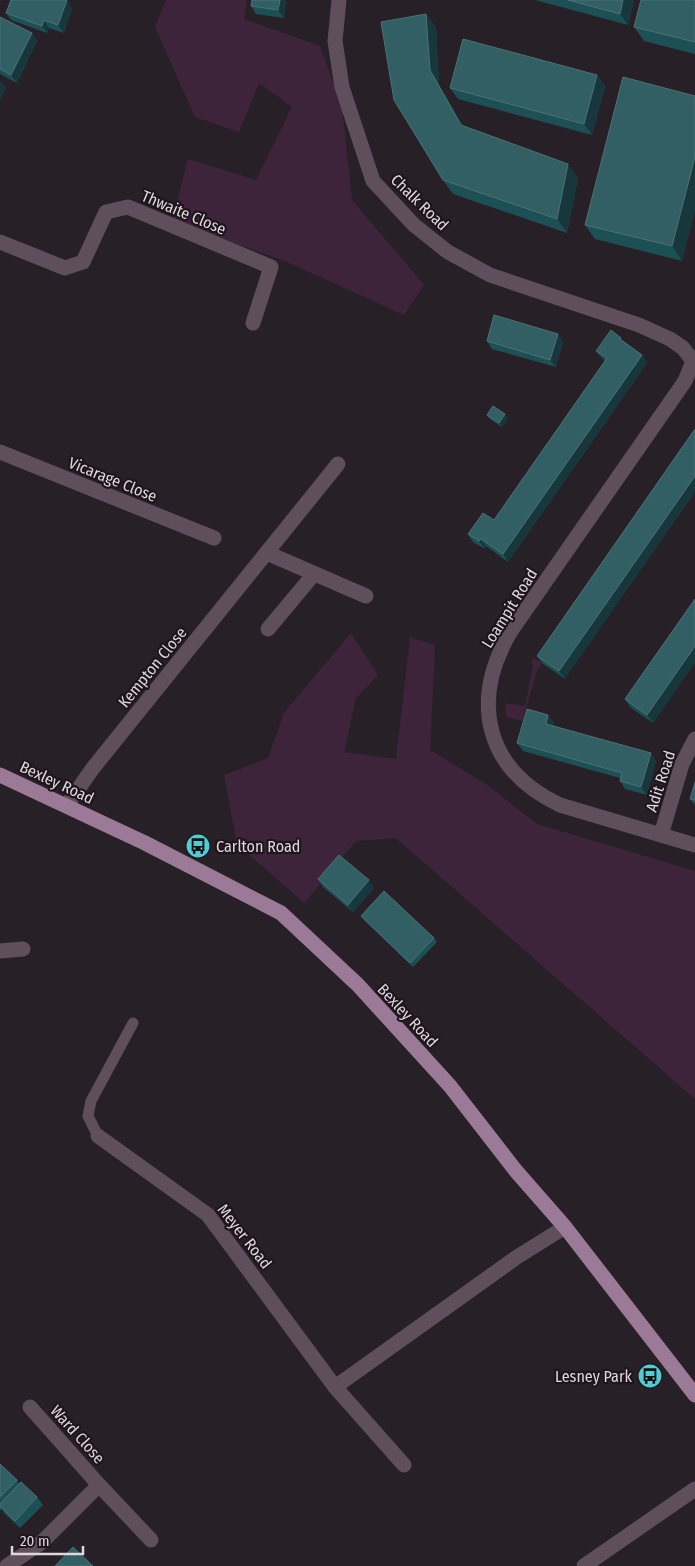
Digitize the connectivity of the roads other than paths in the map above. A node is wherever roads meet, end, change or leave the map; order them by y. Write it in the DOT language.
graph roads {
  1 [pos="339,0"];
  2 [pos="0,242"];
  3 [pos="253,323"];
  4 [pos="694,360"];
  5 [pos="0,452"];
  6 [pos="338,464"];
  7 [pos="214,538"];
  8 [pos="267,553"];
  9 [pos="314,574"];
  10 [pos="366,596"];
  11 [pos="268,629"];
  12 [pos="695,738"];
  13 [pos="0,775"];
  14 [pos="68,805"];
  15 [pos="661,835"];
  16 [pos="695,845"];
  17 [pos="23,949"];
  18 [pos="0,951"];
  19 [pos="133,1023"];
  20 [pos="98,1136"];
  21 [pos="565,1227"];
  22 [pos="335,1387"];
  23 [pos="695,1395"];
  24 [pos="30,1407"];
  25 [pos="404,1465"];
  26 [pos="100,1485"];
  27 [pos="695,1489"];
  28 [pos="151,1540"];
  29 [pos="7,1566"];
  30 [pos="584,1566"];
  1 -- 4 [label="street, Chalk Road"];
  2 -- 3 [label="street, Thwaite Close"];
  4 -- 15 [label="street, Loampit Road"];
  5 -- 7 [label="street, Vicarage Close"];
  6 -- 8 [label="street, Kempton Close"];
  8 -- 9 [label="street"];
  8 -- 14 [label="street, Kempton Close"];
  9 -- 10 [label="street"];
  9 -- 11 [label="street"];
  12 -- 15 [label="street, Adit Road"];
  13 -- 14 [label="main road, Bexley Road"];
  14 -- 21 [label="main road, Bexley Road"];
  15 -- 16 [label="street, Loampit Road"];
  17 -- 18 [label="street"];
  19 -- 20 [label="lane"];
  20 -- 22 [label="street, Meyer Road"];
  21 -- 22 [label="street"];
  21 -- 23 [label="main road, Bexley Road"];
  22 -- 25 [label="street, Meyer Road"];
  24 -- 26 [label="street, Ward Close"];
  26 -- 28 [label="street, Ward Close"];
  26 -- 29 [label="street, Ward Close"];
  27 -- 30 [label="street"];
}
